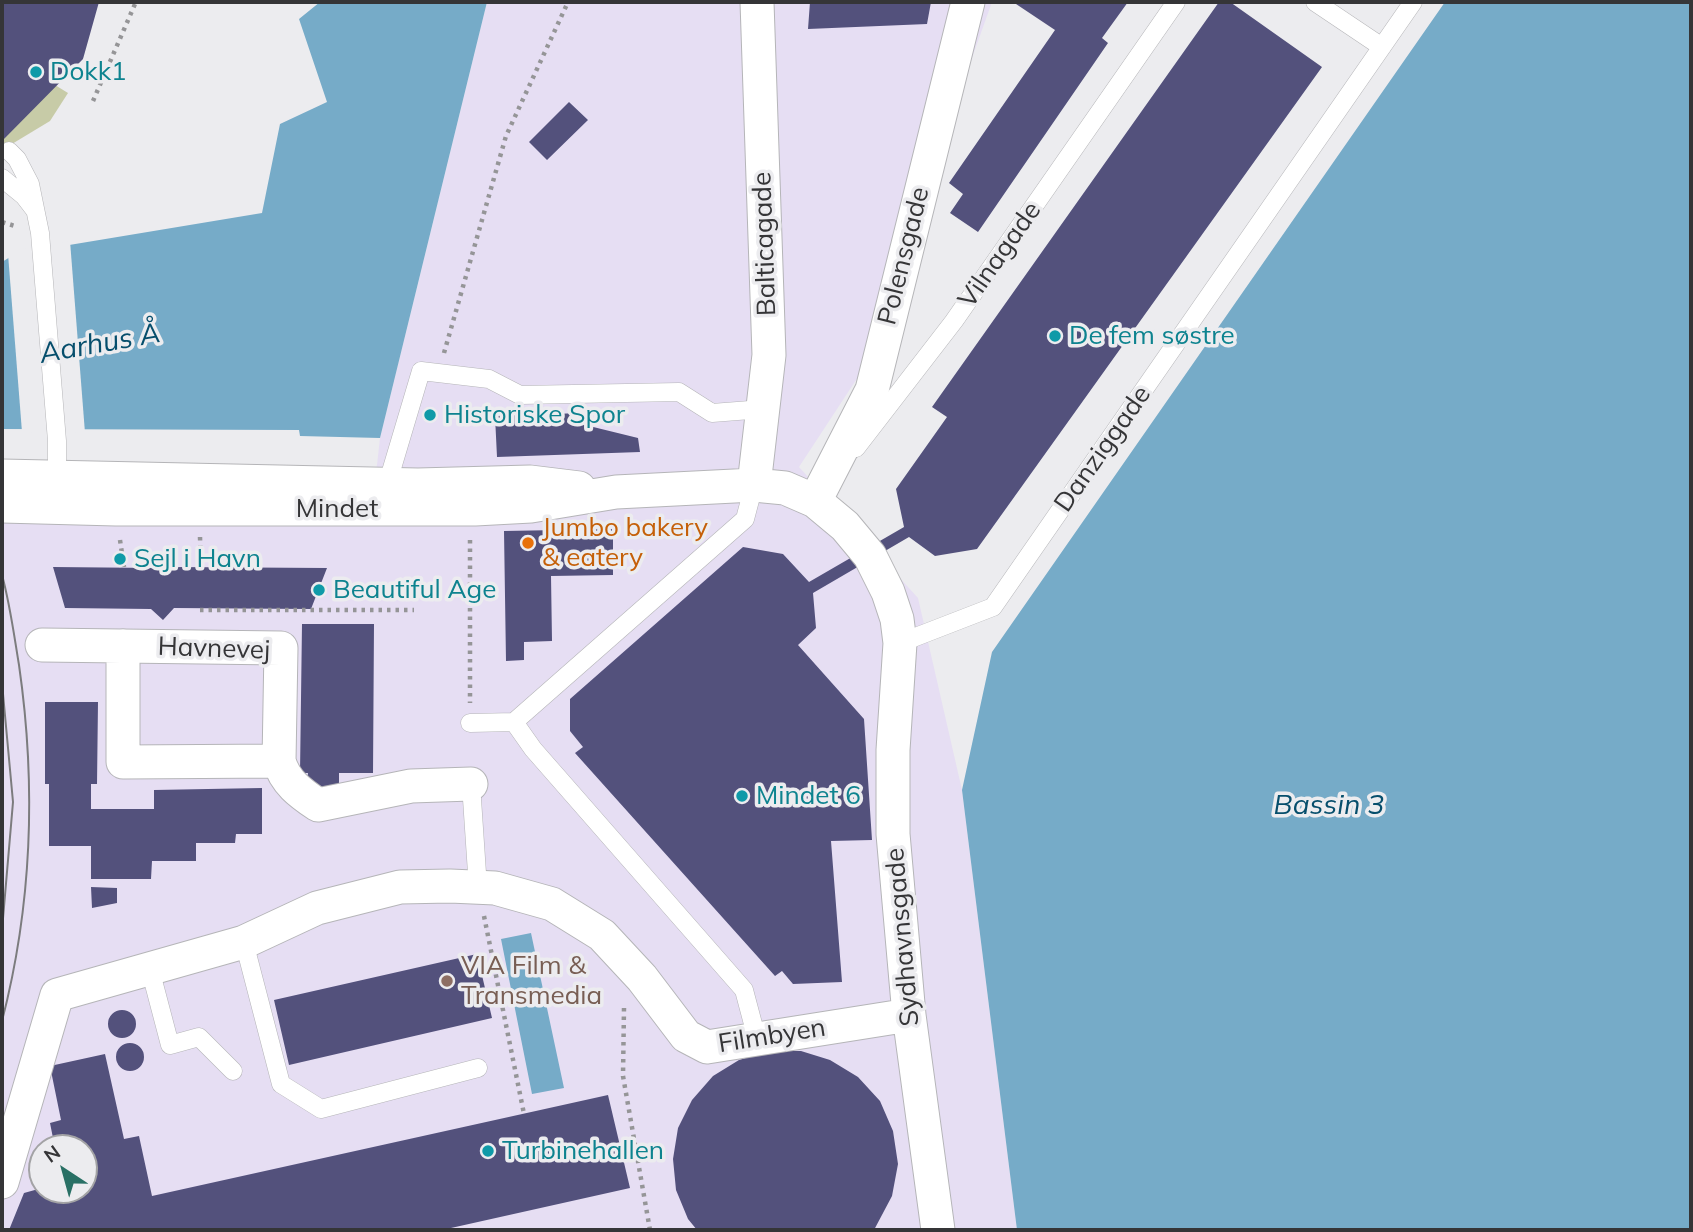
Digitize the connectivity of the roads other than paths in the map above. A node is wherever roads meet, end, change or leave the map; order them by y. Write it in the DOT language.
graph roads {
  1 [pos="757,2"];
  2 [pos="968,2"];
  3 [pos="1176,2"];
  4 [pos="1315,2"];
  5 [pos="1413,2"];
  6 [pos="1382,47"];
  7 [pos="9,150"];
  8 [pos="2,178"];
  9 [pos="36,211"];
  10 [pos="763,409"];
  11 [pos="2,476"];
  12 [pos="387,485"];
  13 [pos="754,485"];
  14 [pos="57,491"];
  15 [pos="616,492"];
  16 [pos="815,501"];
  17 [pos="2,506"];
  18 [pos="900,643"];
  19 [pos="42,645"];
  20 [pos="123,646"];
  21 [pos="514,722"];
  22 [pos="470,723"];
  23 [pos="279,761"];
  24 [pos="471,784"];
  25 [pos="478,888"];
  26 [pos="244,942"];
  27 [pos="150,969"];
  28 [pos="909,1015"];
  29 [pos="757,1039"];
  30 [pos="478,1068"];
  31 [pos="233,1071"];
  32 [pos="2,1182"];
  33 [pos="938,1230"];
  1 -- 10 [label="street, Balticagade"];
  2 -- 16 [label="street, Polensgade"];
  3 -- 16 [label="lane, Vilnagade"];
  4 -- 6 [label="lane"];
  5 -- 6 [label="lane, Danziggade"];
  6 -- 18 [label="lane, Danziggade"];
  7 -- 9 [label="lane"];
  8 -- 9 [label="lane"];
  9 -- 14 [label="lane"];
  10 -- 12 [label="lane"];
  10 -- 13 [label="street, Balticagade"];
  11 -- 14 [label="street"];
  12 -- 14 [label="street, Mindet"];
  12 -- 15 [label="street, Mindet"];
  13 -- 15 [label="street, Mindet"];
  13 -- 16 [label="street, Mindet"];
  13 -- 21 [label="lane"];
  14 -- 15 [label="street, Mindet"];
  14 -- 17 [label="street"];
  16 -- 18 [label="street, Mindet"];
  18 -- 28 [label="street, Sydhavnsgade"];
  19 -- 20 [label="street, Havnevej"];
  20 -- 23 [label="street, Havnevej"];
  20 -- 23 [label="street, Havnevej"];
  21 -- 22 [label="lane"];
  21 -- 29 [label="lane"];
  23 -- 24 [label="street"];
  24 -- 25 [label="lane"];
  25 -- 26 [label="street, Filmbyen"];
  25 -- 29 [label="street, Filmbyen"];
  26 -- 27 [label="street, Filmbyen"];
  26 -- 30 [label="lane"];
  27 -- 31 [label="lane"];
  27 -- 32 [label="street, Filmbyen"];
  28 -- 29 [label="street, Filmbyen"];
  28 -- 33 [label="street, Sydhavnsgade"];
}
